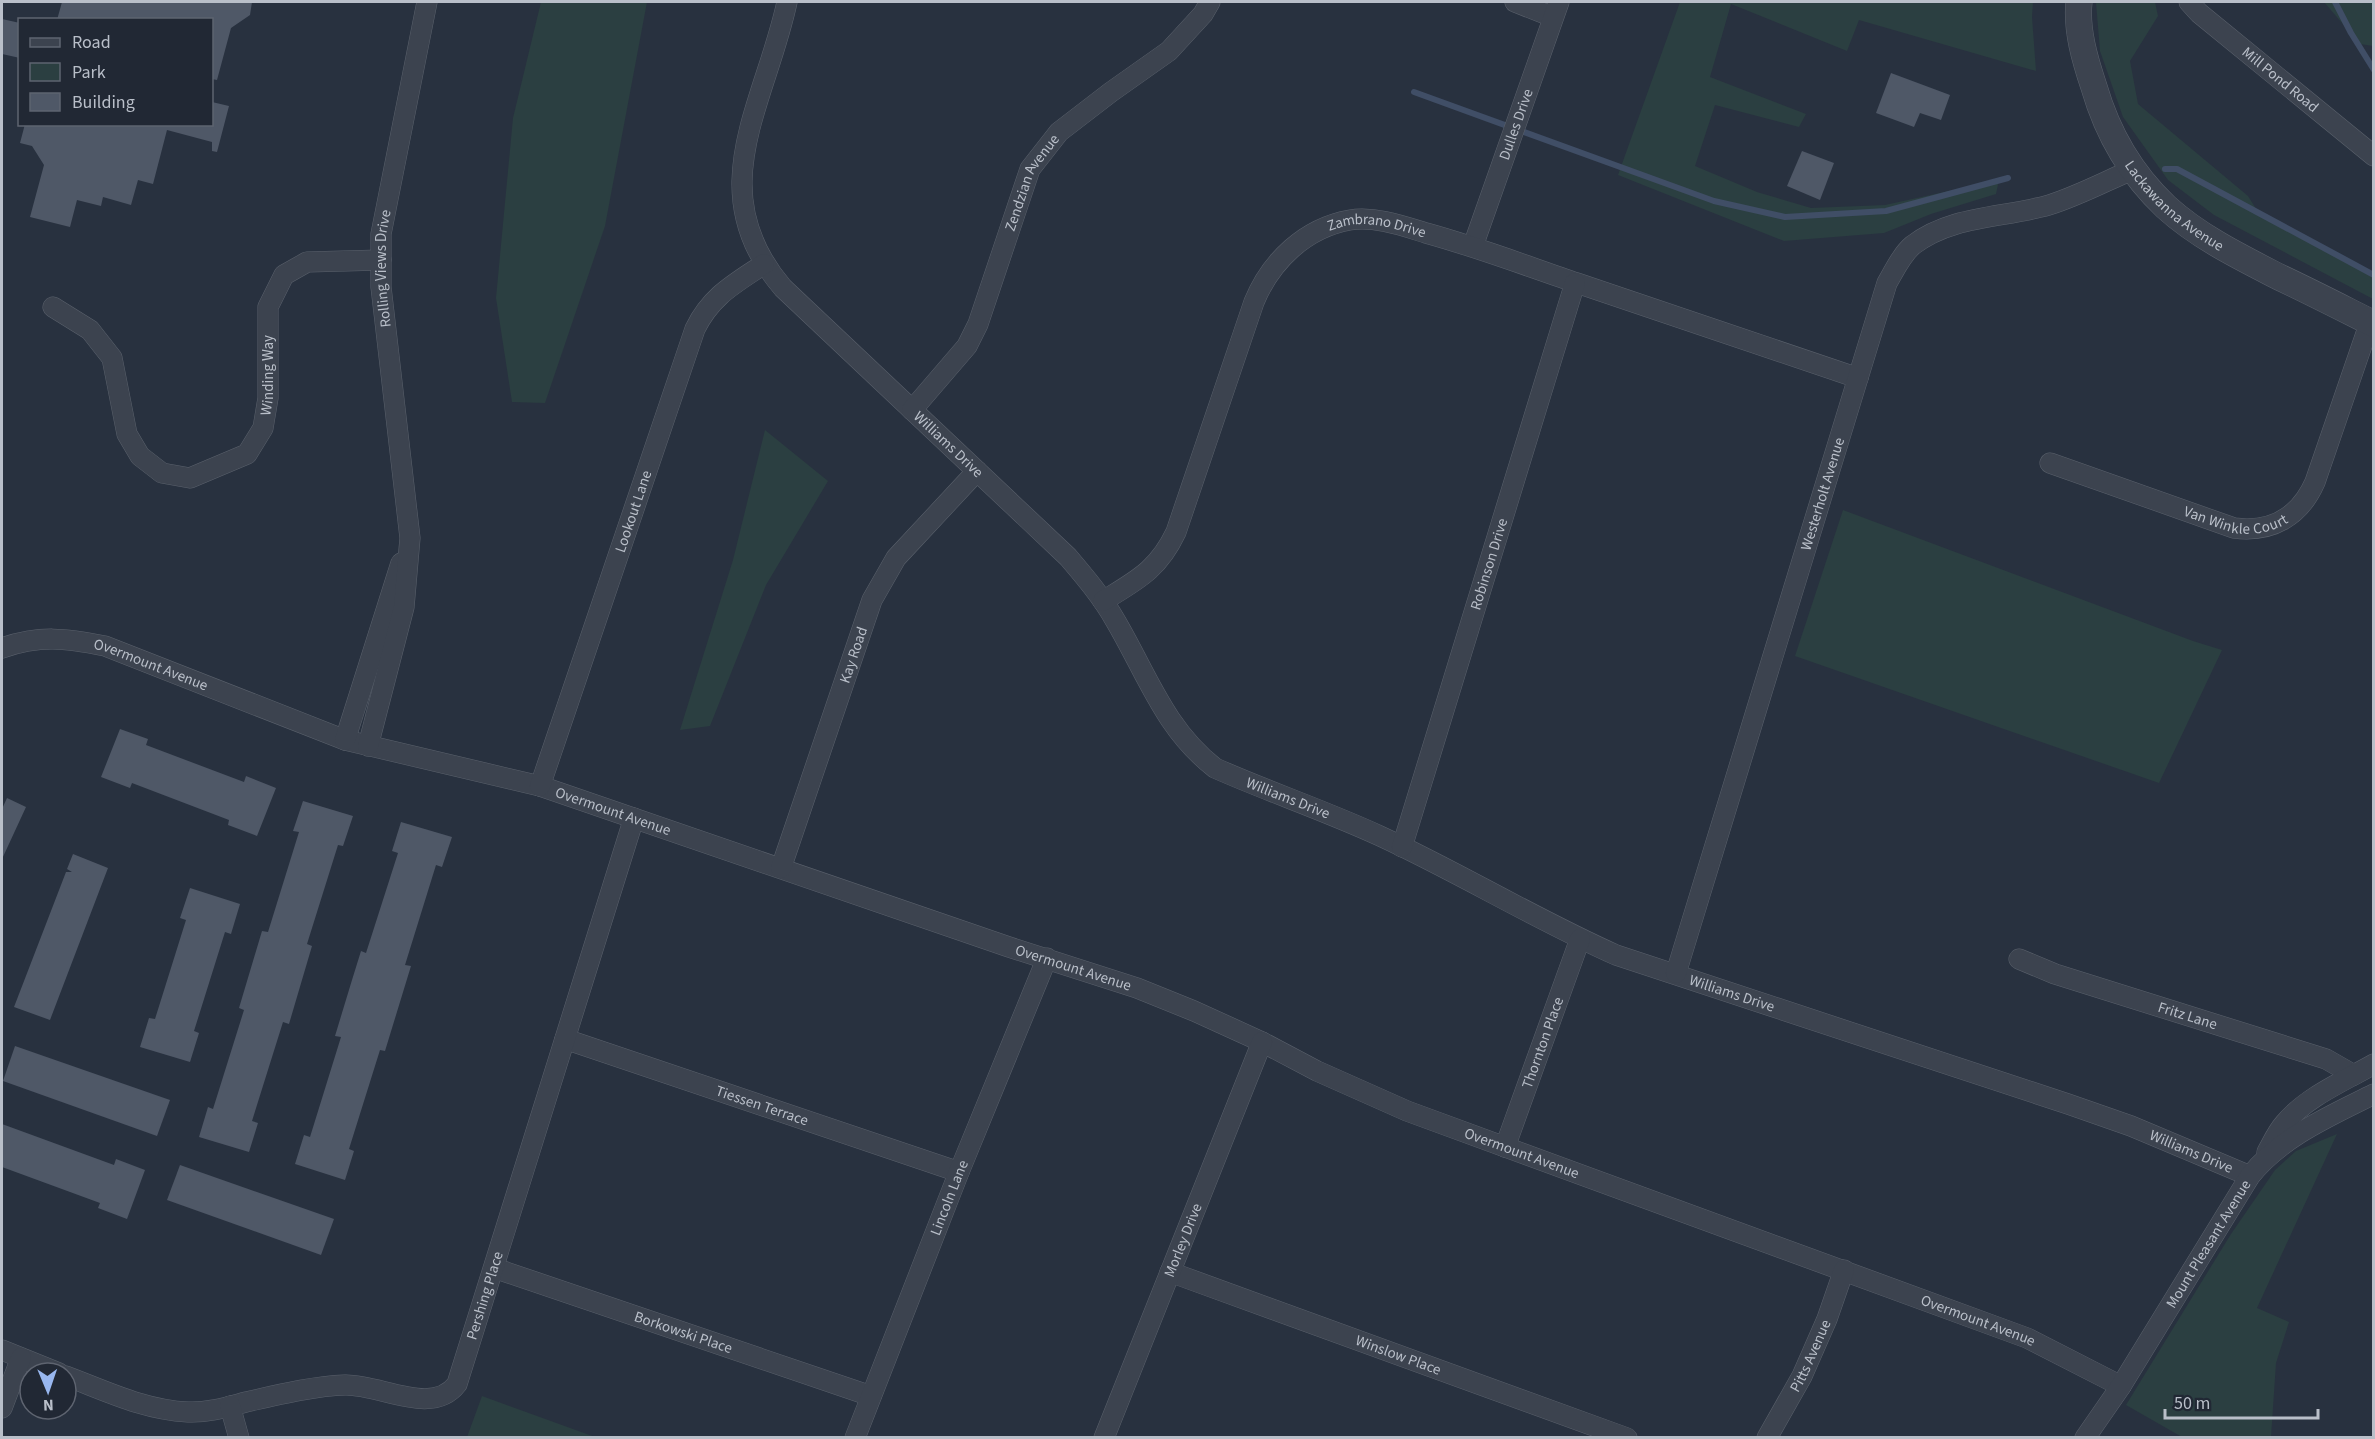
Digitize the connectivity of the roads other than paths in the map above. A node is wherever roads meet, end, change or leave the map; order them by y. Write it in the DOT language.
graph roads {
  1 [pos="427,2"];
  2 [pos="788,2"];
  3 [pos="1210,2"];
  4 [pos="1515,2"];
  5 [pos="2079,2"];
  6 [pos="2189,2"];
  7 [pos="1556,9"];
  8 [pos="2373,156"];
  9 [pos="2134,169"];
  10 [pos="1473,246"];
  11 [pos="381,260"];
  12 [pos="764,264"];
  13 [pos="1575,283"];
  14 [pos="53,307"];
  15 [pos="2372,323"];
  16 [pos="1858,378"];
  17 [pos="912,410"];
  18 [pos="2050,463"];
  19 [pos="977,471"];
  20 [pos="410,538"];
  21 [pos="1103,601"];
  22 [pos="2,648"];
  23 [pos="345,740"];
  24 [pos="369,746"];
  25 [pos="540,786"];
  26 [pos="634,818"];
  27 [pos="1402,847"];
  28 [pos="781,868"];
  29 [pos="1580,939"];
  30 [pos="1047,958"];
  31 [pos="2019,959"];
  32 [pos="1676,973"];
  33 [pos="565,1039"];
  34 [pos="1262,1042"];
  35 [pos="2373,1064"];
  36 [pos="2354,1075"];
  37 [pos="2373,1094"];
  38 [pos="1506,1147"];
  39 [pos="2262,1161"];
  40 [pos="959,1172"];
  41 [pos="2250,1176"];
  42 [pos="494,1268"];
  43 [pos="1844,1270"];
  44 [pos="1170,1272"];
  45 [pos="2,1350"];
  46 [pos="21,1358"];
  47 [pos="29,1361"];
  48 [pos="78,1380"];
  49 [pos="2121,1386"];
  50 [pos="872,1396"];
  51 [pos="230,1406"];
  52 [pos="2,1408"];
  53 [pos="239,1437"];
  54 [pos="855,1437"];
  55 [pos="1104,1437"];
  56 [pos="1627,1437"];
  57 [pos="1767,1437"];
  58 [pos="2085,1437"];
  1 -- 11 [label="street, Rolling Views Drive"];
  2 -- 12 [label="street, Williams Drive"];
  3 -- 17 [label="street, Zendzian Avenue"];
  4 -- 7 [label="street"];
  5 -- 9 [label="street, Lackawanna Avenue"];
  6 -- 8 [label="street, Mill Pond Road"];
  7 -- 10 [label="street, Dulles Drive"];
  9 -- 15 [label="street, Lackawanna Avenue"];
  9 -- 16 [label="street, Westerholt Avenue"];
  10 -- 13 [label="street, Zambrano Drive"];
  10 -- 21 [label="street, Zambrano Drive"];
  11 -- 14 [label="street, Winding Way"];
  11 -- 20 [label="street, Rolling Views Drive"];
  12 -- 17 [label="street, Williams Drive"];
  12 -- 25 [label="street, Lookout Lane"];
  13 -- 16 [label="street, Zambrano Drive"];
  13 -- 27 [label="street, Robinson Drive"];
  15 -- 18 [label="street, Van Winkle Court"];
  16 -- 32 [label="street, Westerholt Avenue"];
  17 -- 19 [label="street, Williams Drive"];
  19 -- 21 [label="street, Williams Drive"];
  19 -- 28 [label="street, Kay Road"];
  20 -- 23 [label="street, Rolling Views Drive"];
  20 -- 24 [label="street, Rolling Views Drive"];
  21 -- 27 [label="street, Williams Drive"];
  22 -- 23 [label="street, Overmount Avenue"];
  23 -- 24 [label="street, Overmount Avenue"];
  24 -- 25 [label="street, Overmount Avenue"];
  25 -- 26 [label="street, Overmount Avenue"];
  26 -- 28 [label="street, Overmount Avenue"];
  26 -- 33 [label="street, Pershing Place"];
  27 -- 29 [label="street, Williams Drive"];
  28 -- 30 [label="street, Overmount Avenue"];
  29 -- 32 [label="street, Williams Drive"];
  29 -- 38 [label="street, Thornton Place"];
  30 -- 34 [label="street, Overmount Avenue"];
  30 -- 40 [label="street, Lincoln Lane"];
  31 -- 36 [label="street, Fritz Lane"];
  32 -- 41 [label="street, Williams Drive"];
  33 -- 40 [label="street, Tiessen Terrace"];
  33 -- 42 [label="street, Pershing Place"];
  34 -- 38 [label="street, Overmount Avenue"];
  34 -- 44 [label="street, Morley Drive"];
  35 -- 36 [label="street"];
  36 -- 39 [label="street"];
  37 -- 39 [label="street, Mount Pleasant Avenue"];
  38 -- 43 [label="street, Overmount Avenue"];
  39 -- 41 [label="street, Mount Pleasant Avenue"];
  40 -- 50 [label="street, Lincoln Lane"];
  41 -- 49 [label="street, Mount Pleasant Avenue"];
  42 -- 50 [label="street, Borkowski Place"];
  42 -- 51 [label="street, Pershing Place"];
  43 -- 49 [label="street, Overmount Avenue"];
  43 -- 57 [label="street, Pitts Avenue"];
  44 -- 55 [label="street, Morley Drive"];
  44 -- 56 [label="street, Winslow Place"];
  45 -- 46 [label="street"];
  46 -- 47 [label="street"];
  46 -- 52 [label="street"];
  48 -- 51 [label="street, Pershing Place"];
  49 -- 58 [label="street, Mount Pleasant Avenue"];
  50 -- 54 [label="street, Lincoln Lane"];
  51 -- 53 [label="street"];
}
